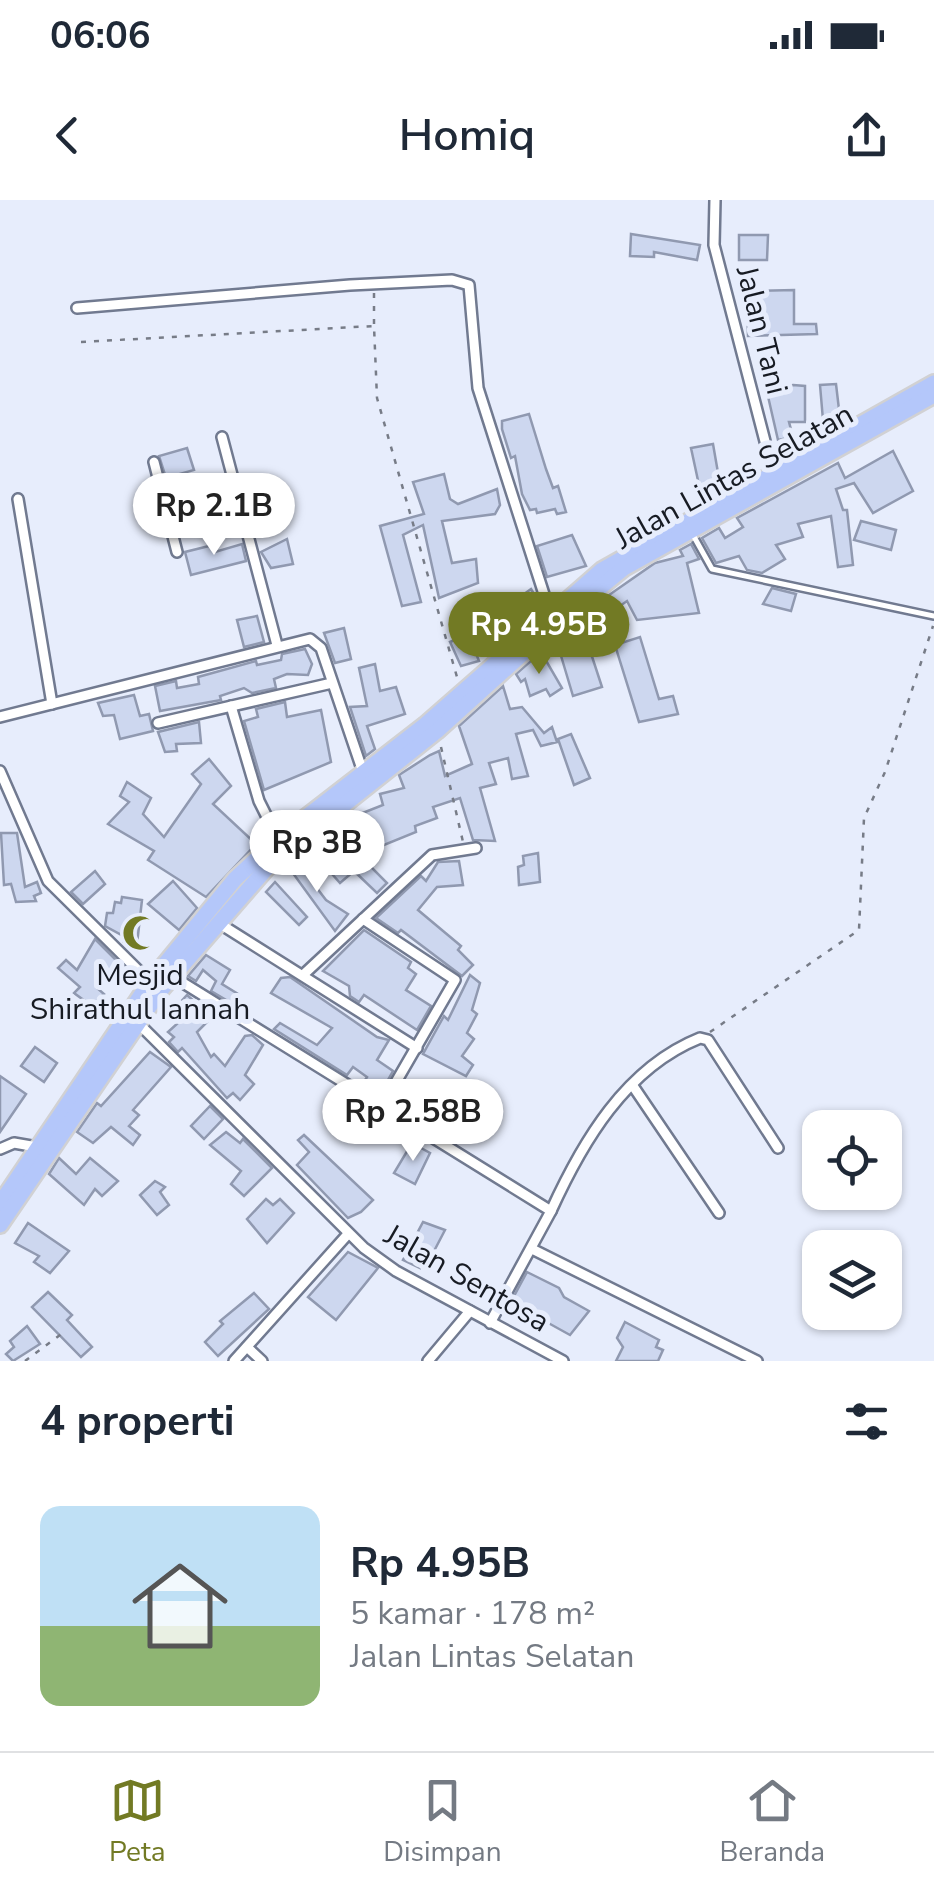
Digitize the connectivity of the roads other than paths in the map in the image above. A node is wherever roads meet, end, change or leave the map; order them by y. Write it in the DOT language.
graph roads {
  1 [pos="715,200"];
  2 [pos="77,308"];
  3 [pos="934,383"];
  4 [pos="934,395"];
  5 [pos="222,437"];
  6 [pos="154,462"];
  7 [pos="773,472"];
  8 [pos="18,499"];
  9 [pos="242,508"];
  10 [pos="172,528"];
  11 [pos="691,531"];
  12 [pos="177,552"];
  13 [pos="550,612"];
  14 [pos="934,619"];
  15 [pos="277,645"];
  16 [pos="332,683"];
  17 [pos="468,693"];
  18 [pos="52,704"];
  19 [pos="232,706"];
  20 [pos="0,717"];
  21 [pos="158,723"];
  22 [pos="0,771"];
  23 [pos="363,772"];
  24 [pos="278,840"];
  25 [pos="471,849"];
  26 [pos="362,919"];
  27 [pos="217,922"];
  28 [pos="303,975"];
  29 [pos="172,976"];
  30 [pos="150,982"];
  31 [pos="137,1022"];
  32 [pos="417,1048"];
  33 [pos="634,1086"];
  34 [pos="381,1108"];
  35 [pos="55,1129"];
  36 [pos="37,1147"];
  37 [pos="778,1148"];
  38 [pos="0,1149"];
  39 [pos="0,1204"];
  40 [pos="550,1211"];
  41 [pos="720,1213"];
  42 [pos="0,1225"];
  43 [pos="348,1234"];
  44 [pos="532,1248"];
  45 [pos="470,1311"];
  46 [pos="490,1322"];
  47 [pos="247,1347"];
  48 [pos="234,1361"];
  49 [pos="262,1361"];
  50 [pos="428,1361"];
  51 [pos="563,1361"];
  52 [pos="757,1361"];
  1 -- 7 [label="street, Jalan Tani"];
  2 -- 13 [label="street"];
  3 -- 7 [label="highway, Jalan Lintas Selatan"];
  4 -- 11 [label="highway, Jalan Lintas Selatan"];
  5 -- 9 [label="street"];
  6 -- 10 [label="street"];
  7 -- 13 [label="highway, Jalan Lintas Selatan"];
  8 -- 18 [label="street"];
  9 -- 10 [label="street"];
  9 -- 15 [label="street"];
  10 -- 12 [label="street"];
  11 -- 14 [label="lane"];
  11 -- 17 [label="highway, Jalan Lintas Selatan"];
  13 -- 17 [label="highway, Jalan Lintas Selatan"];
  15 -- 16 [label="street"];
  15 -- 18 [label="street"];
  16 -- 19 [label="street"];
  16 -- 23 [label="street"];
  17 -- 23 [label="highway, Jalan Lintas Selatan"];
  17 -- 27 [label="highway, Jalan Lintas Selatan"];
  18 -- 20 [label="street"];
  19 -- 21 [label="street"];
  19 -- 24 [label="street"];
  22 -- 30 [label="street"];
  23 -- 24 [label="highway, Jalan Lintas Selatan"];
  24 -- 30 [label="highway, Jalan Lintas Selatan"];
  25 -- 26 [label="street"];
  26 -- 28 [label="street"];
  26 -- 32 [label="street"];
  27 -- 28 [label="street"];
  27 -- 29 [label="highway, Jalan Lintas Selatan"];
  28 -- 32 [label="street"];
  29 -- 31 [label="highway, Jalan Lintas Selatan"];
  29 -- 34 [label="street"];
  30 -- 35 [label="highway, Jalan Lintas Selatan"];
  31 -- 35 [label="highway, Jalan Lintas Selatan"];
  31 -- 43 [label="street, Jalan Sentosa"];
  32 -- 34 [label="street"];
  33 -- 37 [label="street"];
  33 -- 40 [label="street"];
  33 -- 41 [label="street"];
  34 -- 40 [label="street"];
  35 -- 36 [label="highway, Jalan Lintas Selatan"];
  35 -- 42 [label="highway, Jalan Lintas Selatan"];
  36 -- 38 [label="street"];
  36 -- 39 [label="highway, Jalan Lintas Selatan"];
  40 -- 44 [label="street"];
  43 -- 45 [label="street, Jalan Sentosa"];
  43 -- 47 [label="street"];
  44 -- 46 [label="street"];
  44 -- 52 [label="street"];
  45 -- 46 [label="street, Jalan Sentosa"];
  45 -- 50 [label="street"];
  46 -- 51 [label="street, Jalan Sentosa"];
  47 -- 48 [label="street"];
  47 -- 49 [label="street"];
}
